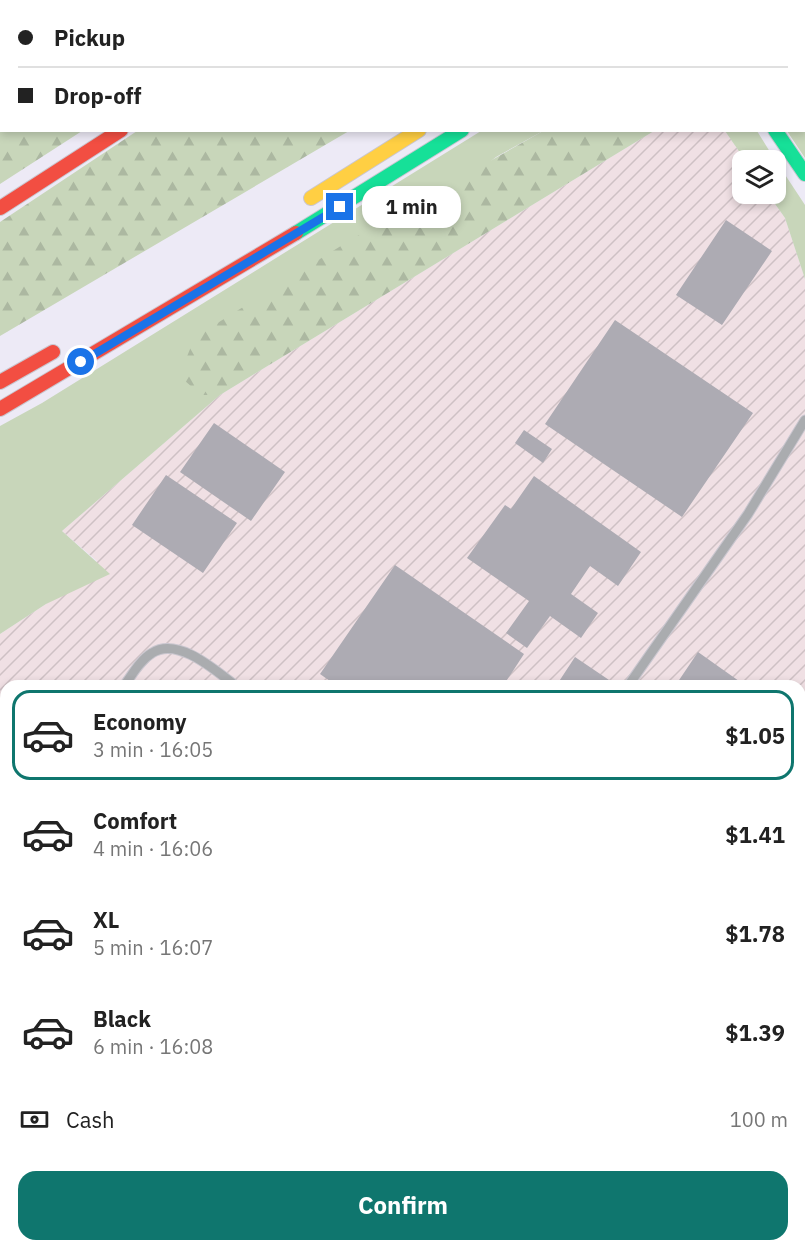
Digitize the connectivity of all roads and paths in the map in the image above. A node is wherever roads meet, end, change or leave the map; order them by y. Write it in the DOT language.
graph roads {
  1 [pos="118,132"];
  2 [pos="416,132"];
  3 [pos="459,132"];
  4 [pos="777,132"];
  5 [pos="805,174"];
  6 [pos="297,207"];
  7 [pos="0,208"];
  8 [pos="69,342"];
  9 [pos="0,382"];
  10 [pos="0,409"];
  11 [pos="805,420"];
  12 [pos="128,680"];
  13 [pos="228,680"];
  14 [pos="632,680"];
  1 -- 7 [label="main road"];
  2 -- 6 [label="main road"];
  3 -- 10 [label="main road"];
  4 -- 5 [label="main road"];
  8 -- 9 [label="main road"];
  11 -- 14 [label="lane"];
  12 -- 13 [label="lane"];
}
